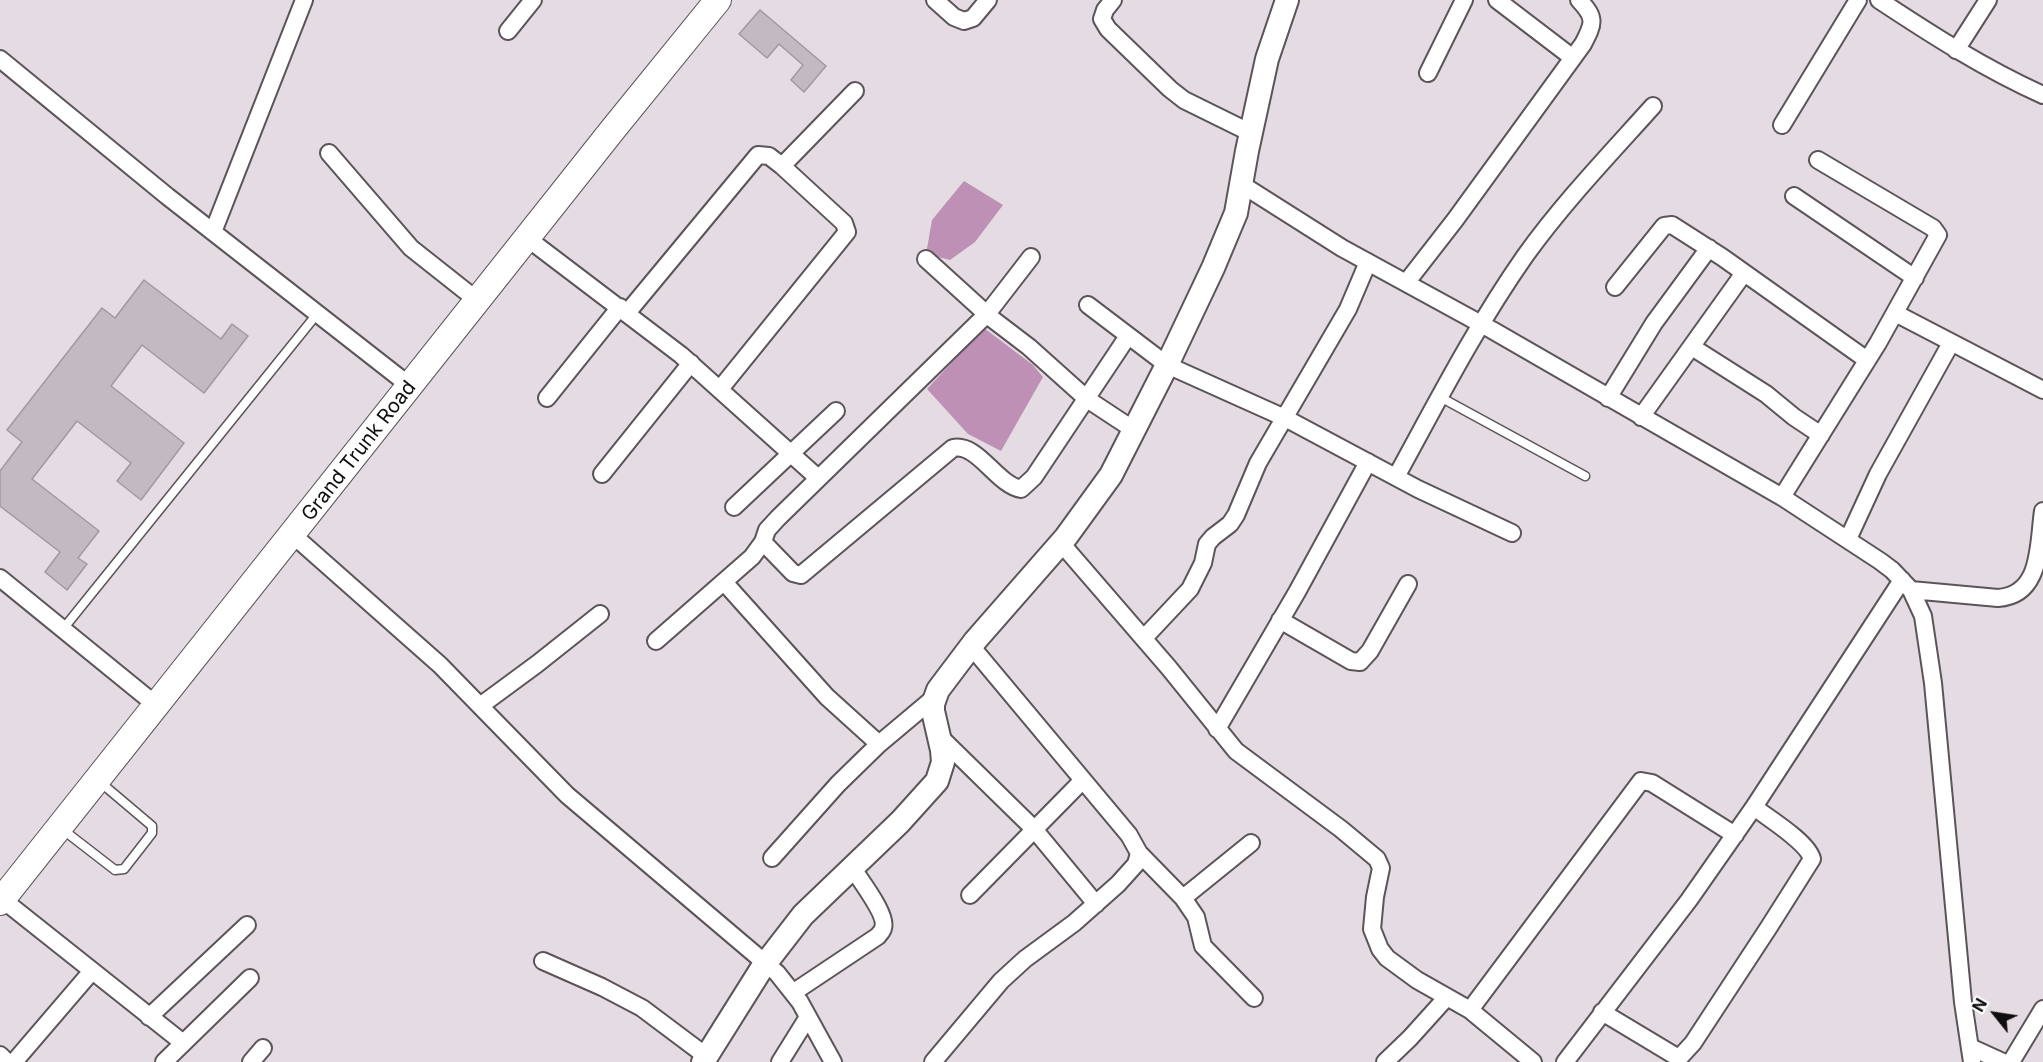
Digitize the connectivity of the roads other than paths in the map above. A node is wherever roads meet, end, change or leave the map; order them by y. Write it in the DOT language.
graph roads {
  1 [pos="304,0"];
  2 [pos="533,0"];
  3 [pos="718,0"];
  4 [pos="935,0"];
  5 [pos="988,0"];
  6 [pos="1113,0"];
  7 [pos="1287,0"];
  8 [pos="1464,0"];
  9 [pos="1497,0"];
  10 [pos="1579,0"];
  11 [pos="1858,0"];
  12 [pos="1879,0"];
  13 [pos="1988,0"];
  14 [pos="508,31"];
  15 [pos="1956,50"];
  16 [pos="1573,58"];
  17 [pos="0,59"];
  18 [pos="1428,73"];
  19 [pos="855,91"];
  20 [pos="2043,95"];
  21 [pos="1653,106"];
  22 [pos="1782,125"];
  23 [pos="1251,133"];
  24 [pos="329,153"];
  25 [pos="1818,160"];
  26 [pos="782,166"];
  27 [pos="1241,184"];
  28 [pos="1794,196"];
  29 [pos="213,232"];
  30 [pos="527,238"];
  31 [pos="1709,248"];
  32 [pos="1031,257"];
  33 [pos="926,259"];
  34 [pos="1368,262"];
  35 [pos="1744,273"];
  36 [pos="1915,278"];
  37 [pos="1406,283"];
  38 [pos="1615,287"];
  39 [pos="478,301"];
  40 [pos="1088,305"];
  41 [pos="623,310"];
  42 [pos="1895,313"];
  43 [pos="317,314"];
  44 [pos="987,314"];
  45 [pos="1481,324"];
  46 [pos="1128,336"];
  47 [pos="1951,343"];
  48 [pos="1692,347"];
  49 [pos="1867,360"];
  50 [pos="691,363"];
  51 [pos="1167,365"];
  52 [pos="410,386"];
  53 [pos="720,389"];
  54 [pos="2043,390"];
  55 [pos="1440,397"];
  56 [pos="547,398"];
  57 [pos="1608,398"];
  58 [pos="1087,399"];
  59 [pos="836,411"];
  60 [pos="1641,417"];
  61 [pos="1285,418"];
  62 [pos="1134,430"];
  63 [pos="1821,435"];
  64 [pos="791,453"];
  65 [pos="1368,462"];
  66 [pos="602,474"];
  67 [pos="1585,476"];
  68 [pos="1396,477"];
  69 [pos="818,478"];
  70 [pos="1782,497"];
  71 [pos="734,507"];
  72 [pos="2043,511"];
  73 [pos="1512,533"];
  74 [pos="293,535"];
  75 [pos="1848,539"];
  76 [pos="763,542"];
  77 [pos="1061,543"];
  78 [pos="0,579"];
  79 [pos="724,582"];
  80 [pos="1408,584"];
  81 [pos="1906,585"];
  82 [pos="600,614"];
  83 [pos="1280,620"];
  84 [pos="63,629"];
  85 [pos="1144,638"];
  86 [pos="656,641"];
  87 [pos="971,646"];
  88 [pos="934,698"];
  89 [pos="156,705"];
  90 [pos="480,706"];
  91 [pos="1217,729"];
  92 [pos="938,735"];
  93 [pos="879,744"];
  94 [pos="97,780"];
  95 [pos="1083,780"];
  96 [pos="1754,807"];
  97 [pos="59,827"];
  98 [pos="1034,829"];
  99 [pos="1735,835"];
  100 [pos="1251,843"];
  101 [pos="1139,853"];
  102 [pos="772,858"];
  103 [pos="852,867"];
  104 [pos="970,895"];
  105 [pos="1183,898"];
  106 [pos="1,901"];
  107 [pos="1096,904"];
  108 [pos="247,926"];
  109 [pos="543,961"];
  110 [pos="767,964"];
  111 [pos="92,970"];
  112 [pos="250,978"];
  113 [pos="794,992"];
  114 [pos="1447,997"];
  115 [pos="1254,998"];
  116 [pos="2043,1009"];
  117 [pos="1470,1011"];
  118 [pos="1602,1012"];
  119 [pos="149,1017"];
  120 [pos="808,1017"];
  121 [pos="182,1042"];
  122 [pos="264,1048"];
  123 [pos="0,1055"];
  124 [pos="1971,1055"];
  125 [pos="705,1059"];
  126 [pos="1530,1061"];
  127 [pos="7,1062"];
  128 [pos="14,1062"];
  129 [pos="164,1062"];
  130 [pos="251,1062"];
  131 [pos="780,1062"];
  132 [pos="833,1062"];
  133 [pos="933,1062"];
  134 [pos="1385,1062"];
  135 [pos="1565,1062"];
  136 [pos="2003,1062"];
  137 [pos="2012,1062"];
  1 -- 29 [label="street"];
  2 -- 14 [label="street"];
  3 -- 30 [label="main road, Grand Trunk Road"];
  4 -- 5 [label="street"];
  6 -- 23 [label="street"];
  7 -- 23 [label="street"];
  8 -- 18 [label="street"];
  9 -- 16 [label="street"];
  10 -- 16 [label="street"];
  11 -- 22 [label="street"];
  12 -- 15 [label="street"];
  13 -- 15 [label="street"];
  15 -- 20 [label="street"];
  16 -- 37 [label="street"];
  17 -- 29 [label="street"];
  19 -- 26 [label="street"];
  21 -- 45 [label="street"];
  23 -- 27 [label="street"];
  24 -- 39 [label="street"];
  25 -- 36 [label="street"];
  26 -- 41 [label="street"];
  26 -- 53 [label="street"];
  27 -- 34 [label="street"];
  27 -- 51 [label="street"];
  28 -- 36 [label="street"];
  29 -- 43 [label="street"];
  30 -- 39 [label="main road, Grand Trunk Road"];
  30 -- 41 [label="street"];
  31 -- 35 [label="street"];
  31 -- 38 [label="street"];
  31 -- 57 [label="street"];
  32 -- 44 [label="street"];
  33 -- 44 [label="street"];
  34 -- 37 [label="street"];
  34 -- 61 [label="street"];
  35 -- 48 [label="street"];
  35 -- 49 [label="street"];
  36 -- 42 [label="street"];
  37 -- 45 [label="street"];
  39 -- 52 [label="main road, Grand Trunk Road"];
  40 -- 46 [label="street"];
  41 -- 50 [label="street"];
  41 -- 56 [label="street"];
  42 -- 47 [label="street"];
  42 -- 49 [label="street"];
  43 -- 52 [label="street"];
  43 -- 84 [label="lane"];
  44 -- 58 [label="street"];
  44 -- 69 [label="street"];
  45 -- 55 [label="street"];
  45 -- 57 [label="street"];
  46 -- 51 [label="street"];
  46 -- 58 [label="street"];
  47 -- 54 [label="street"];
  47 -- 75 [label="street"];
  48 -- 60 [label="street"];
  48 -- 63 [label="street"];
  49 -- 63 [label="street"];
  50 -- 53 [label="street"];
  50 -- 66 [label="street"];
  51 -- 61 [label="street"];
  51 -- 62 [label="street"];
  52 -- 74 [label="main road, Grand Trunk Road"];
  53 -- 64 [label="street"];
  55 -- 67 [label="lane"];
  55 -- 68 [label="street"];
  57 -- 60 [label="street"];
  58 -- 62 [label="street"];
  58 -- 76 [label="street"];
  59 -- 64 [label="street"];
  60 -- 70 [label="street"];
  61 -- 65 [label="street"];
  61 -- 85 [label="street"];
  62 -- 77 [label="street"];
  63 -- 70 [label="street"];
  64 -- 69 [label="street"];
  64 -- 71 [label="street"];
  65 -- 68 [label="street"];
  65 -- 83 [label="street"];
  68 -- 73 [label="street"];
  69 -- 76 [label="street"];
  70 -- 75 [label="street"];
  72 -- 81 [label="street"];
  74 -- 89 [label="main road, Grand Trunk Road"];
  74 -- 90 [label="street"];
  75 -- 81 [label="street"];
  76 -- 79 [label="street"];
  77 -- 85 [label="street"];
  77 -- 87 [label="street"];
  78 -- 84 [label="street"];
  79 -- 86 [label="street"];
  79 -- 93 [label="street"];
  80 -- 83 [label="street"];
  81 -- 96 [label="street"];
  81 -- 124 [label="street"];
  82 -- 90 [label="street"];
  83 -- 91 [label="street"];
  84 -- 89 [label="street"];
  85 -- 91 [label="street"];
  87 -- 88 [label="street"];
  87 -- 95 [label="street"];
  88 -- 92 [label="street"];
  88 -- 93 [label="street"];
  89 -- 94 [label="main road, Grand Trunk Road"];
  90 -- 110 [label="street"];
  91 -- 114 [label="street"];
  92 -- 98 [label="street"];
  92 -- 103 [label="street"];
  93 -- 102 [label="street"];
  94 -- 97 [label="main road, Grand Trunk Road"];
  94 -- 97 [label="lane"];
  95 -- 98 [label="street"];
  95 -- 101 [label="street"];
  96 -- 99 [label="street"];
  96 -- 118 [label="street"];
  97 -- 106 [label="main road, Grand Trunk Road"];
  98 -- 104 [label="street"];
  98 -- 107 [label="street"];
  99 -- 117 [label="street"];
  99 -- 118 [label="street"];
  100 -- 105 [label="street"];
  101 -- 105 [label="street"];
  101 -- 107 [label="street"];
  103 -- 110 [label="street"];
  103 -- 113 [label="street"];
  105 -- 115 [label="street"];
  106 -- 111 [label="street"];
  107 -- 133 [label="street"];
  108 -- 119 [label="street"];
  109 -- 125 [label="street"];
  110 -- 113 [label="street"];
  110 -- 125 [label="street"];
  111 -- 119 [label="street"];
  111 -- 128 [label="street"];
  112 -- 121 [label="street"];
  113 -- 120 [label="street"];
  114 -- 117 [label="street"];
  114 -- 134 [label="street"];
  116 -- 137 [label="street"];
  117 -- 126 [label="street"];
  118 -- 135 [label="street"];
  119 -- 121 [label="street"];
  120 -- 131 [label="street"];
  120 -- 132 [label="street"];
  121 -- 129 [label="street"];
  122 -- 130 [label="street"];
  123 -- 127 [label="street"];
  124 -- 136 [label="street"];
}
